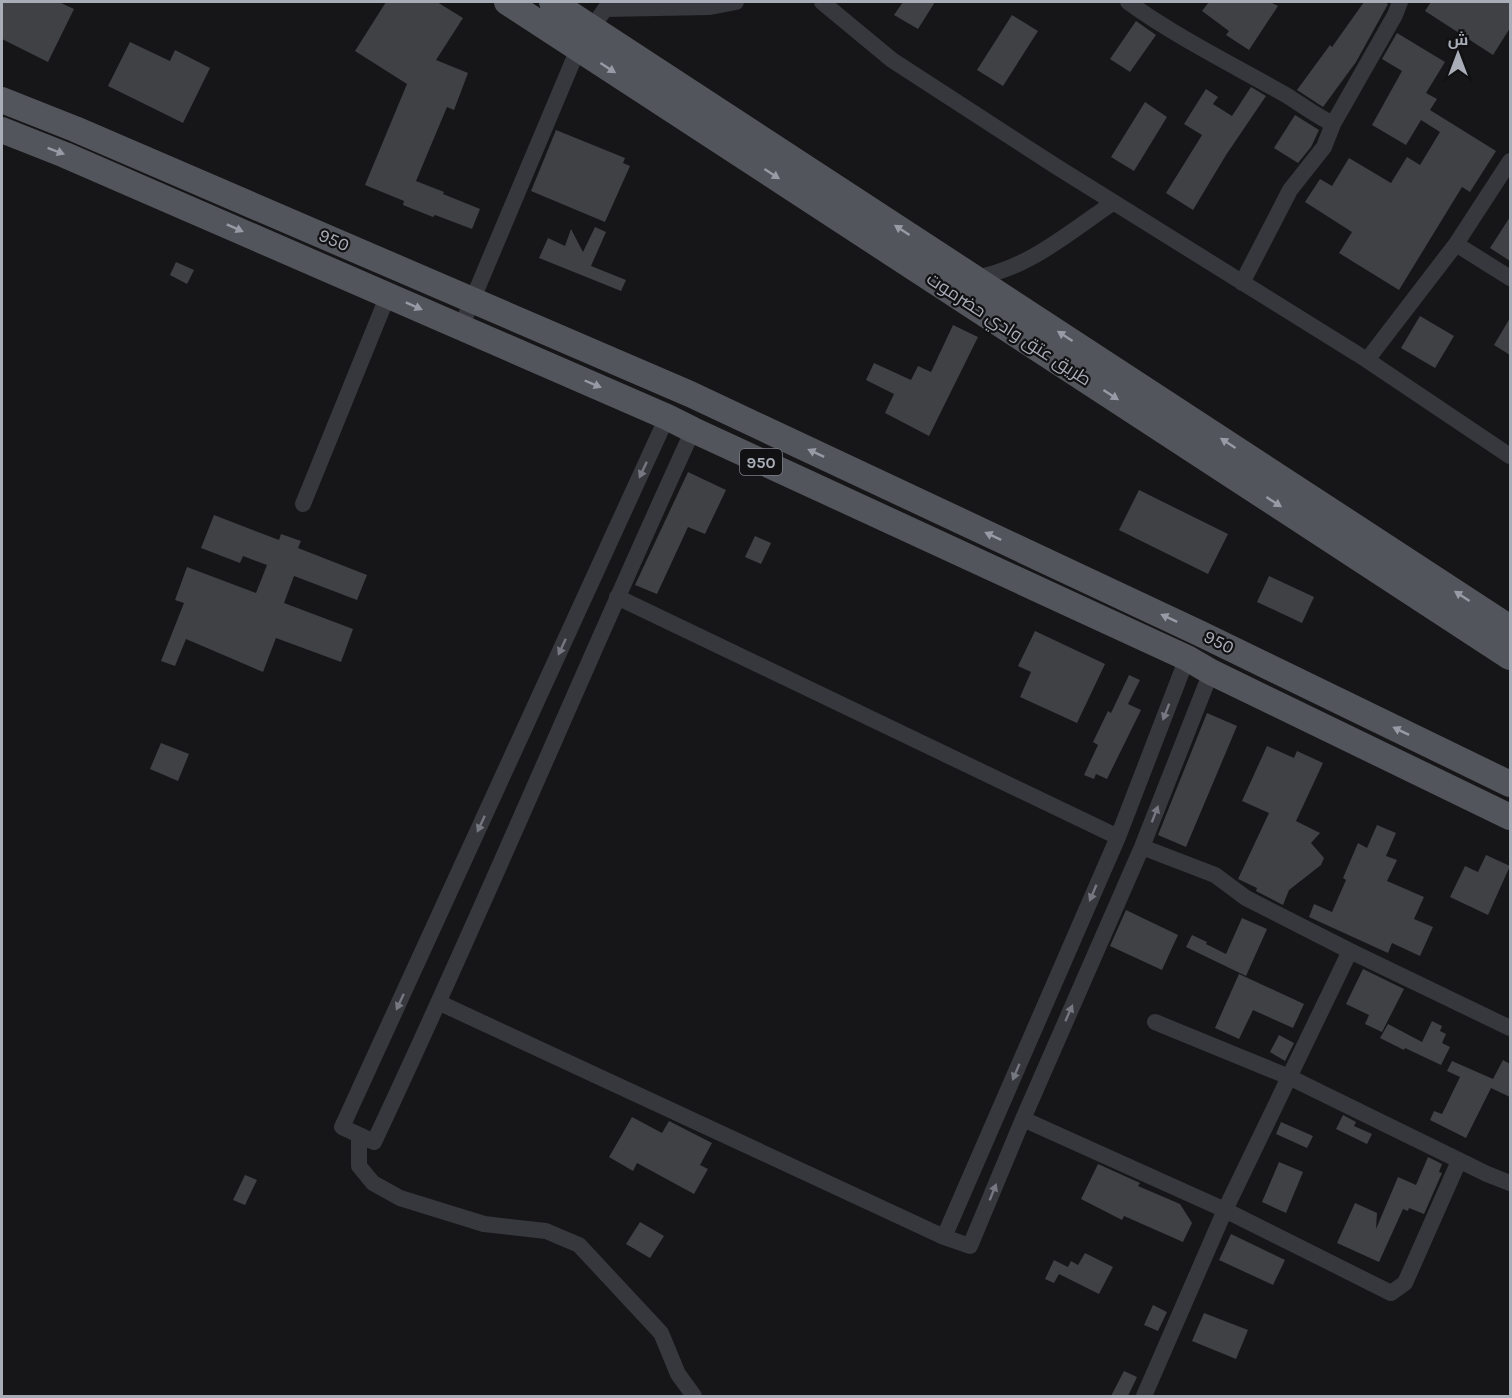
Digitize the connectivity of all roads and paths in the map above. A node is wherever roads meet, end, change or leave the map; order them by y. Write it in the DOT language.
graph roads {
  1 [pos="507,2"];
  2 [pos="552,2"];
  3 [pos="736,2"];
  4 [pos="822,2"];
  5 [pos="1128,2"];
  6 [pos="1400,2"];
  7 [pos="592,28"];
  8 [pos="578,49"];
  9 [pos="2,100"];
  10 [pos="1333,124"];
  11 [pos="2,130"];
  12 [pos="1510,161"];
  13 [pos="1114,202"];
  14 [pos="1456,244"];
  15 [pos="974,278"];
  16 [pos="1510,278"];
  17 [pos="1242,283"];
  18 [pos="388,295"];
  19 [pos="474,301"];
  20 [pos="461,327"];
  21 [pos="1366,360"];
  22 [pos="667,417"];
  23 [pos="693,430"];
  24 [pos="1510,456"];
  25 [pos="303,504"];
  26 [pos="617,597"];
  27 [pos="1510,628"];
  28 [pos="1510,657"];
  29 [pos="1187,658"];
  30 [pos="1211,672"];
  31 [pos="1436,748"];
  32 [pos="1422,774"];
  33 [pos="1510,784"];
  34 [pos="1510,817"];
  35 [pos="1118,837"];
  36 [pos="1142,847"];
  37 [pos="1350,951"];
  38 [pos="440,1003"];
  39 [pos="1155,1022"];
  40 [pos="1510,1028"];
  41 [pos="1289,1077"];
  42 [pos="1023,1119"];
  43 [pos="359,1135"];
  44 [pos="1459,1161"];
  45 [pos="1510,1170"];
  46 [pos="1487,1174"];
  47 [pos="1510,1183"];
  48 [pos="1225,1210"];
  49 [pos="944,1237"];
  50 [pos="694,1396"];
  51 [pos="1144,1396"];
  1 -- 8 [label="main road, طريق عتق وادي حضرموت"];
  2 -- 7 [label="main road, طريق عتق وادي حضرموت"];
  3 -- 7 [label="street"];
  4 -- 13 [label="street"];
  5 -- 10 [label="street"];
  6 -- 10 [label="street"];
  7 -- 8 [label="street"];
  15 -- 7 [label="main road, طريق عتق وادي حضرموت, one-way"];
  8 -- 19 [label="street"];
  8 -- 28 [label="main road, طريق عتق وادي حضرموت, one-way"];
  9 -- 19 [label="main road, 950 / 950"];
  10 -- 17 [label="street"];
  11 -- 18 [label="main road, 950, one-way"];
  12 -- 14 [label="street"];
  13 -- 15 [label="street"];
  13 -- 17 [label="street"];
  14 -- 16 [label="street"];
  14 -- 21 [label="street"];
  27 -- 15 [label="main road, طريق عتق وادي حضرموت, one-way"];
  17 -- 21 [label="street"];
  18 -- 20 [label="main road, 950, one-way"];
  18 -- 25 [label="street"];
  19 -- 20 [label="street"];
  31 -- 19 [label="main road, 950 / 950, one-way"];
  20 -- 22 [label="main road, 950, one-way"];
  21 -- 24 [label="street"];
  22 -- 23 [label="main road, 950"];
  22 -- 43 [label="street, one-way"];
  23 -- 26 [label="street"];
  23 -- 29 [label="main road, 950"];
  26 -- 35 [label="street"];
  26 -- 38 [label="street"];
  29 -- 30 [label="main road, 950"];
  29 -- 35 [label="street, one-way"];
  30 -- 32 [label="main road, 950"];
  36 -- 30 [label="street, one-way"];
  31 -- 32 [label="main road"];
  31 -- 33 [label="main road, 950 / 950"];
  32 -- 34 [label="main road, 950"];
  35 -- 49 [label="street, one-way"];
  36 -- 37 [label="street"];
  42 -- 36 [label="street, one-way"];
  37 -- 40 [label="street"];
  37 -- 41 [label="street"];
  38 -- 43 [label="street"];
  38 -- 49 [label="street"];
  39 -- 41 [label="street"];
  41 -- 44 [label="street"];
  41 -- 48 [label="street"];
  42 -- 48 [label="street"];
  49 -- 42 [label="street, one-way"];
  43 -- 50 [label="street"];
  44 -- 46 [label="street"];
  44 -- 48 [label="street"];
  45 -- 46 [label="street"];
  46 -- 47 [label="street"];
  48 -- 51 [label="street"];
}
